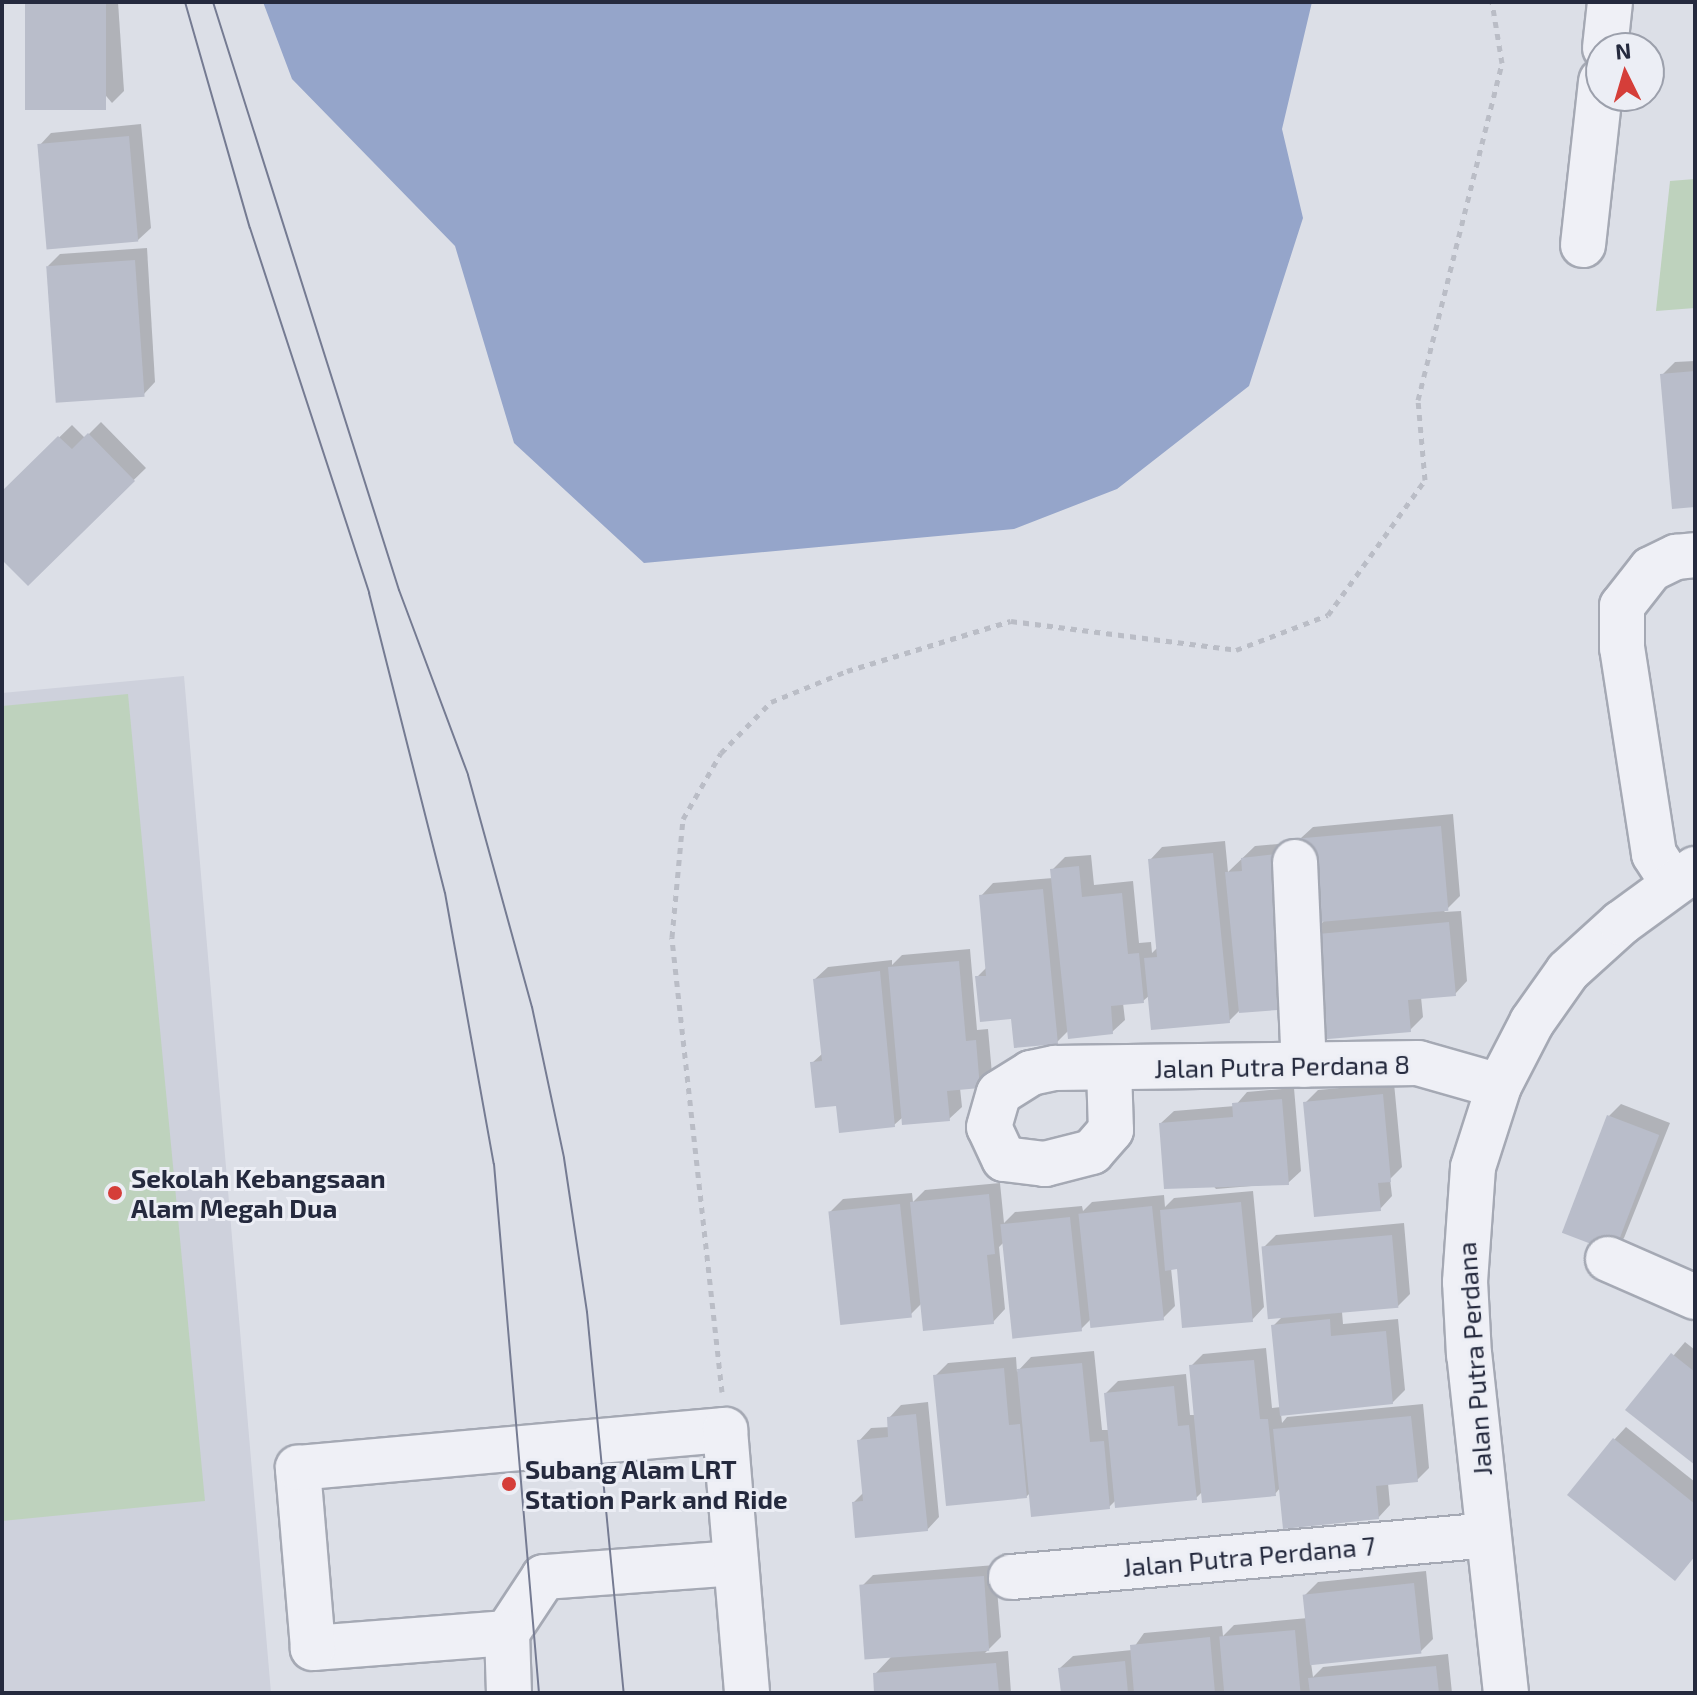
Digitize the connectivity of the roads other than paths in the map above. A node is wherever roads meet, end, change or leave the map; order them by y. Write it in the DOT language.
graph roads {
  1 [pos="1610,2"];
  2 [pos="1607,32"];
  3 [pos="1598,112"];
  4 [pos="1583,245"];
  5 [pos="1695,555"];
  6 [pos="1295,862"];
  7 [pos="1684,876"];
  8 [pos="1304,1065"];
  9 [pos="1109,1068"];
  10 [pos="1499,1086"];
  11 [pos="1608,1259"];
  12 [pos="1695,1297"];
  13 [pos="1487,1535"];
  14 [pos="736,1563"];
  15 [pos="1011,1577"];
  16 [pos="507,1633"];
  17 [pos="509,1693"];
  18 [pos="747,1693"];
  19 [pos="1506,1693"];
  1 -- 2 [label="street"];
  3 -- 4 [label="street"];
  5 -- 7 [label="street"];
  6 -- 8 [label="street"];
  7 -- 10 [label="street, Jalan Putra Perdana"];
  8 -- 9 [label="street, Jalan Putra Perdana 8"];
  8 -- 10 [label="street, Jalan Putra Perdana 8"];
  10 -- 13 [label="street, Jalan Putra Perdana"];
  11 -- 12 [label="street"];
  13 -- 15 [label="street, Jalan Putra Perdana 7"];
  13 -- 19 [label="street, Jalan Putra Perdana"];
  14 -- 16 [label="street"];
  14 -- 16 [label="street"];
  14 -- 18 [label="street"];
  16 -- 17 [label="street"];
}
